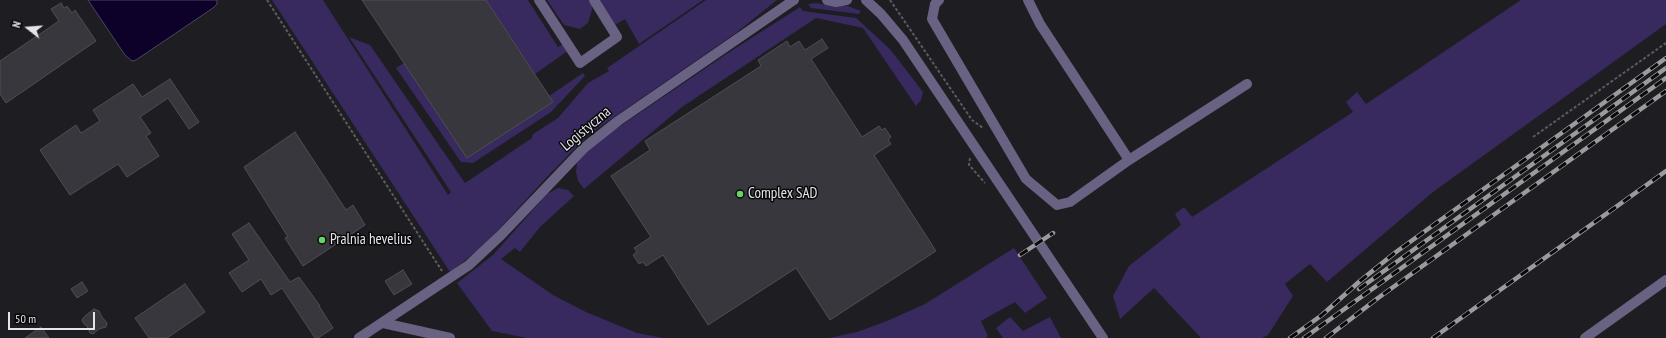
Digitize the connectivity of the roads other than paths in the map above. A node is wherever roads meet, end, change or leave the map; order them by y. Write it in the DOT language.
graph roads {
  1 [pos="539,0"];
  2 [pos="594,0"];
  3 [pos="794,0"];
  4 [pos="827,0"];
  5 [pos="847,0"];
  6 [pos="866,0"];
  7 [pos="939,0"];
  8 [pos="1028,0"];
  9 [pos="1247,84"];
  10 [pos="1129,160"];
  11 [pos="1666,280"];
  12 [pos="383,323"];
  13 [pos="359,338"];
  14 [pos="450,338"];
  15 [pos="1103,338"];
  16 [pos="1585,338"];
  1 -- 2 [label="street"];
  3 -- 12 [label="street, Logistyczna"];
  4 -- 5 [label="street"];
  6 -- 15 [label="street"];
  7 -- 10 [label="street"];
  8 -- 10 [label="street"];
  9 -- 10 [label="street"];
  11 -- 16 [label="street"];
  12 -- 13 [label="street, Logistyczna"];
  12 -- 14 [label="street"];
}
